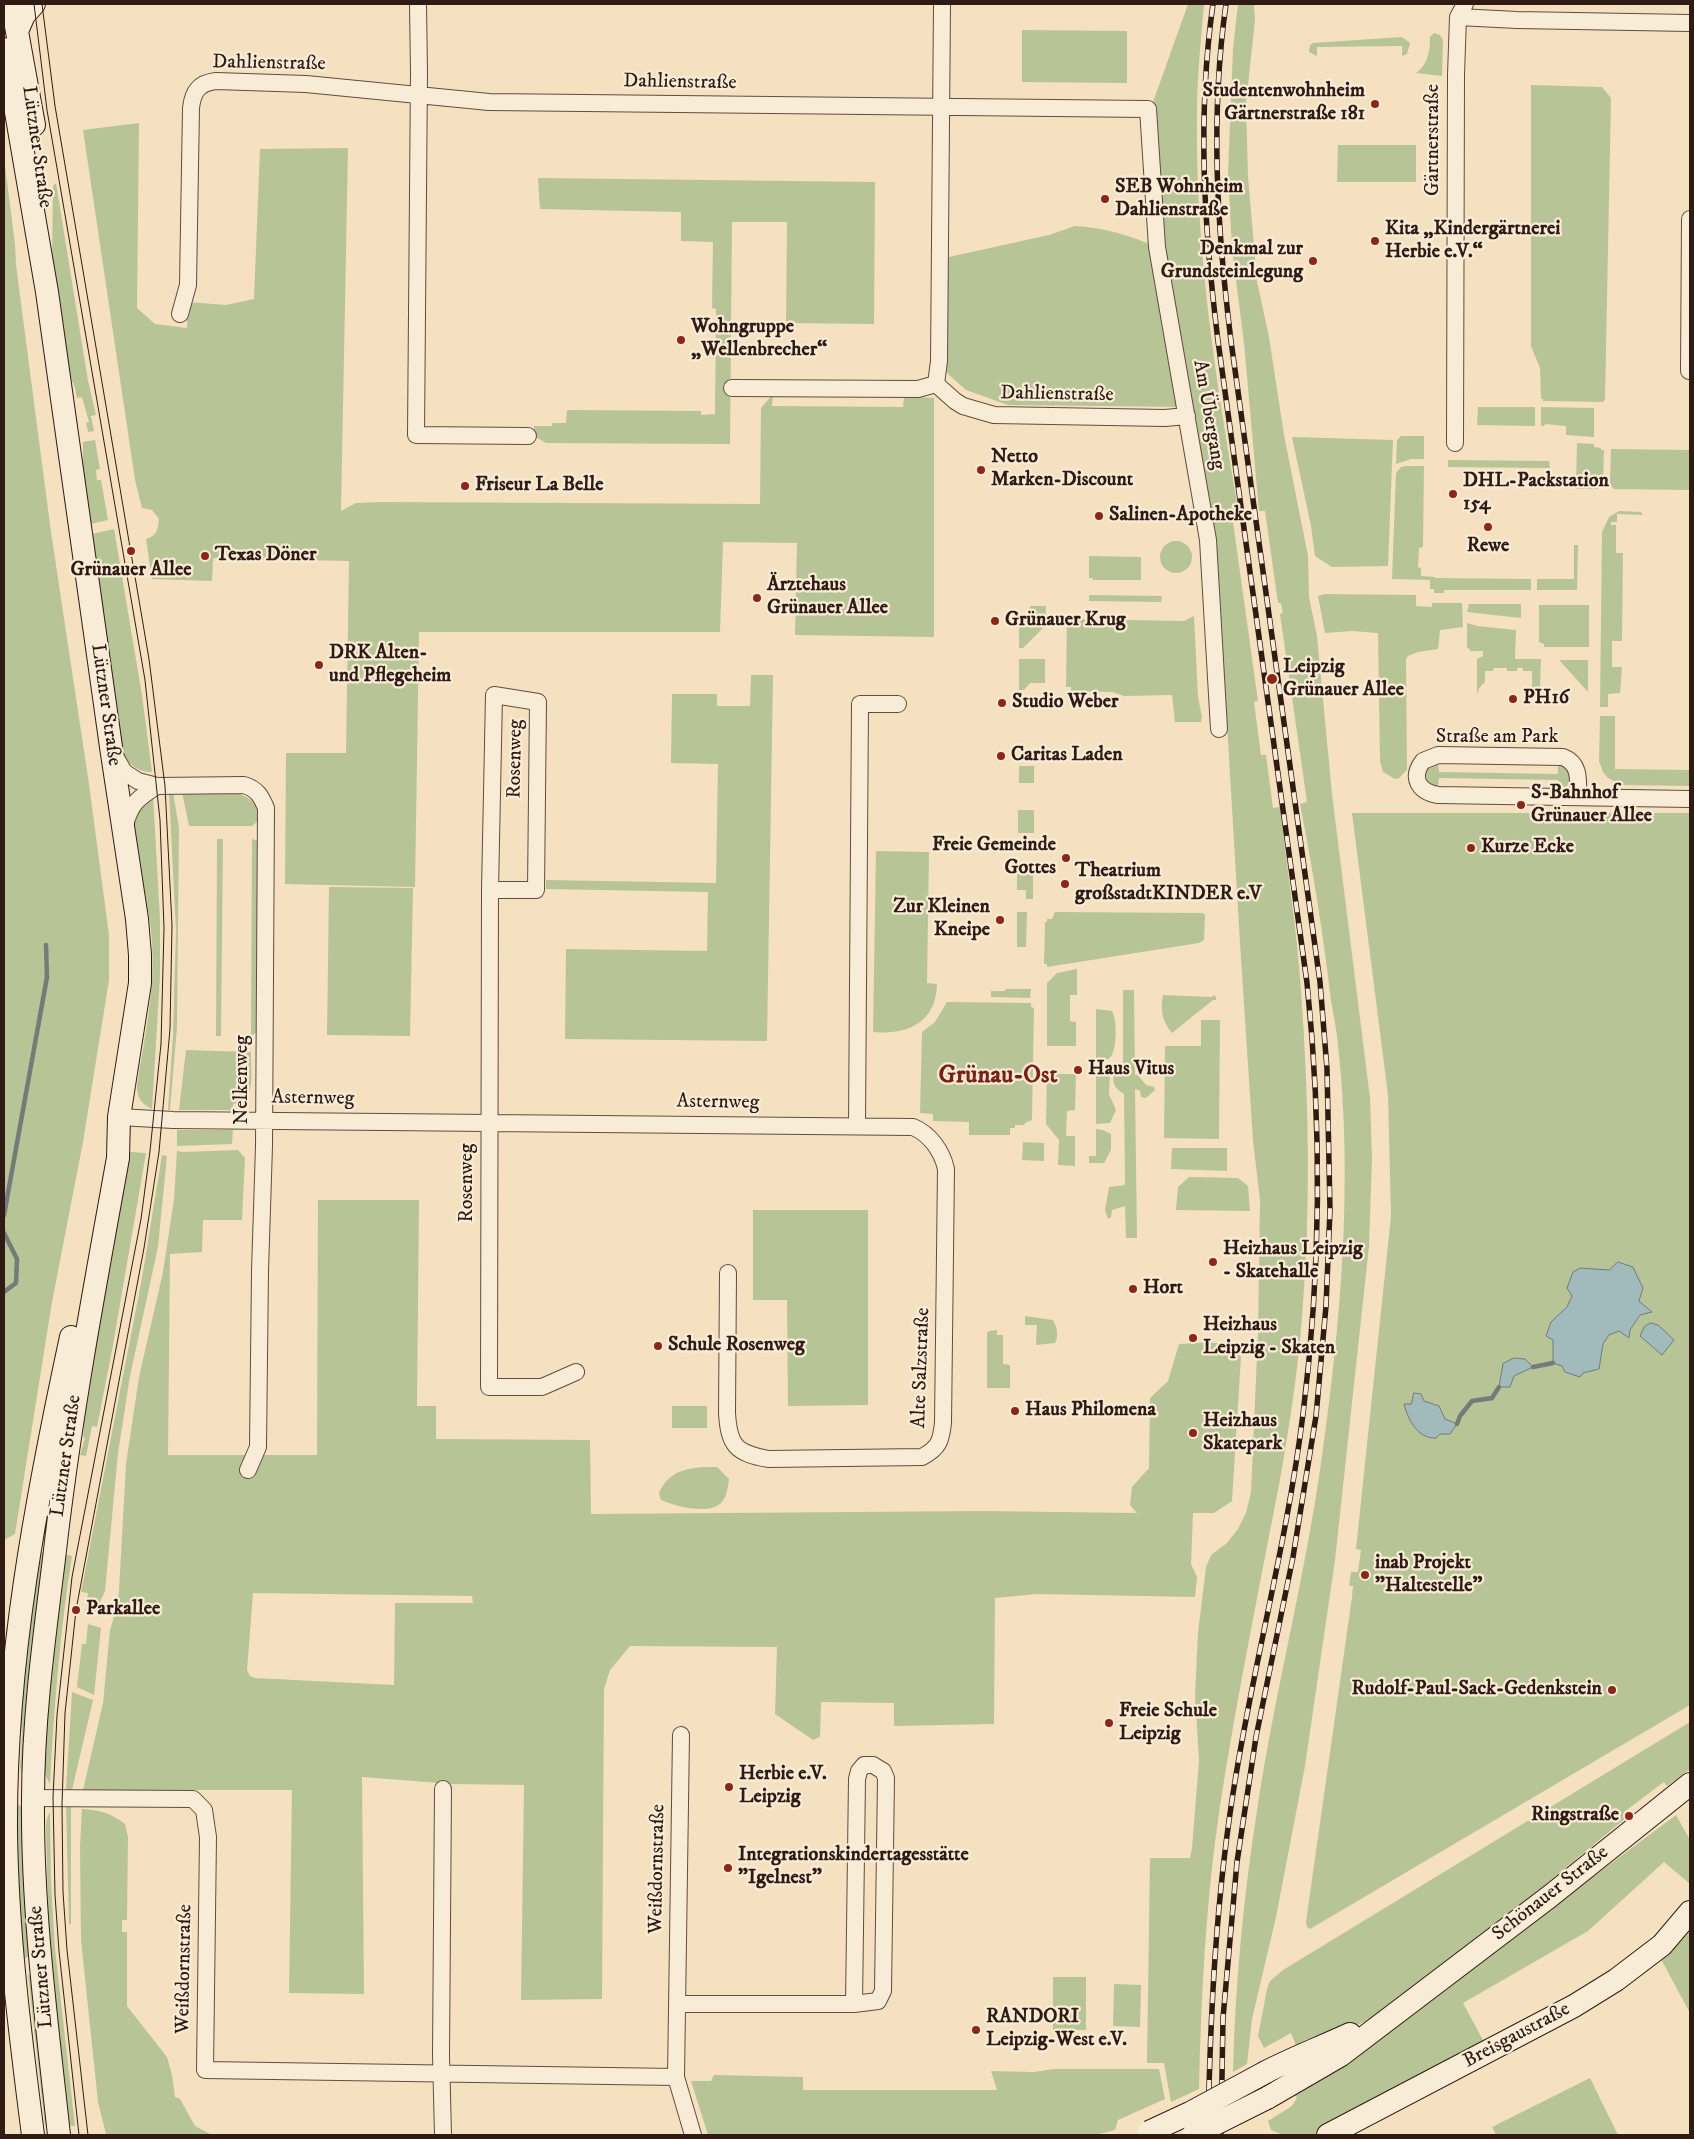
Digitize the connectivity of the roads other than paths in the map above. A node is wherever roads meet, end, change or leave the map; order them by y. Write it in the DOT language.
graph roads {
  1 [pos="12,4"];
  2 [pos="34,4"];
  3 [pos="418,4"];
  4 [pos="942,4"];
  5 [pos="1459,8"];
  6 [pos="1690,23"];
  7 [pos="18,29"];
  8 [pos="4,50"];
  9 [pos="419,96"];
  10 [pos="941,106"];
  11 [pos="1148,109"];
  12 [pos="1690,220"];
  13 [pos="47,292"];
  14 [pos="180,314"];
  15 [pos="1689,371"];
  16 [pos="936,384"];
  17 [pos="732,388"];
  18 [pos="1187,416"];
  19 [pos="528,436"];
  20 [pos="1455,443"];
  21 [pos="898,704"];
  22 [pos="1219,729"];
  23 [pos="110,747"];
  24 [pos="157,786"];
  25 [pos="1578,797"];
  26 [pos="1690,799"];
  27 [pos="124,830"];
  28 [pos="490,890"];
  29 [pos="119,1117"];
  30 [pos="264,1120"];
  31 [pos="490,1122"];
  32 [pos="857,1125"];
  33 [pos="728,1273"];
  34 [pos="576,1372"];
  35 [pos="248,1470"];
  36 [pos="11,1698"];
  37 [pos="680,1735"];
  38 [pos="1690,1784"];
  39 [pos="443,1789"];
  40 [pos="33,1798"];
  41 [pos="1690,1912"];
  42 [pos="1411,2002"];
  43 [pos="677,2004"];
  44 [pos="854,2004"];
  45 [pos="441,2074"];
  46 [pos="676,2077"];
  47 [pos="1146,2134"];
  48 [pos="33,2135"];
  49 [pos="59,2135"];
  50 [pos="442,2135"];
  51 [pos="694,2135"];
  52 [pos="1193,2135"];
  53 [pos="1328,2135"];
  1 -- 7 [label="main road, Lützner Straße"];
  2 -- 7 [label="main road"];
  3 -- 9 [label="street"];
  4 -- 10 [label="street"];
  5 -- 6 [label="street, Gärtnerstraße"];
  5 -- 20 [label="street, Gärtnerstraße"];
  7 -- 13 [label="main road, Lützner Straße"];
  8 -- 13 [label="main road, Lützner Straße"];
  9 -- 10 [label="street, Dahlienstraße"];
  9 -- 14 [label="street, Dahlienstraße"];
  9 -- 19 [label="street"];
  10 -- 11 [label="street, Dahlienstraße"];
  10 -- 16 [label="street"];
  11 -- 18 [label="street, Am Übergang"];
  12 -- 15 [label="street"];
  13 -- 23 [label="main road, Lützner Straße"];
  16 -- 17 [label="street"];
  16 -- 18 [label="street, Dahlienstraße"];
  18 -- 22 [label="street, Am Übergang"];
  21 -- 32 [label="street"];
  23 -- 24 [label="street, Nelkenweg"];
  23 -- 27 [label="main road, Lützner Straße"];
  24 -- 27 [label="street"];
  24 -- 30 [label="street, Nelkenweg"];
  25 -- 25 [label="street, Straße am Park"];
  25 -- 26 [label="street, Straße am Park"];
  27 -- 29 [label="main road, Lützner Straße"];
  28 -- 28 [label="street, Rosenweg"];
  28 -- 31 [label="street, Rosenweg"];
  29 -- 30 [label="street, Asternweg"];
  29 -- 36 [label="main road, Lützner Straße"];
  29 -- 40 [label="main road, Lützner Straße"];
  30 -- 31 [label="street, Asternweg"];
  30 -- 35 [label="street, Nelkenweg"];
  31 -- 32 [label="street, Asternweg"];
  31 -- 34 [label="street, Rosenweg"];
  32 -- 33 [label="street, Alte Salzstraße"];
  36 -- 40 [label="main road, Lützner Straße"];
  36 -- 48 [label="main road, Lützner Straße"];
  37 -- 43 [label="street, Weißdornstraße"];
  38 -- 42 [label="main road, Schönauer Straße"];
  39 -- 45 [label="street"];
  40 -- 45 [label="street, Weißdornstraße"];
  40 -- 49 [label="main road, Lützner Straße"];
  41 -- 53 [label="main road, Breisgaustraße"];
  42 -- 47 [label="main road, Schönauer Straße, bridge"];
  42 -- 52 [label="main road, Schönauer Straße, bridge"];
  43 -- 44 [label="street"];
  43 -- 46 [label="street, Weißdornstraße"];
  44 -- 44 [label="street"];
  45 -- 46 [label="street, Weißdornstraße"];
  45 -- 50 [label="street"];
  46 -- 51 [label="street, Weißdornstraße"];
}
